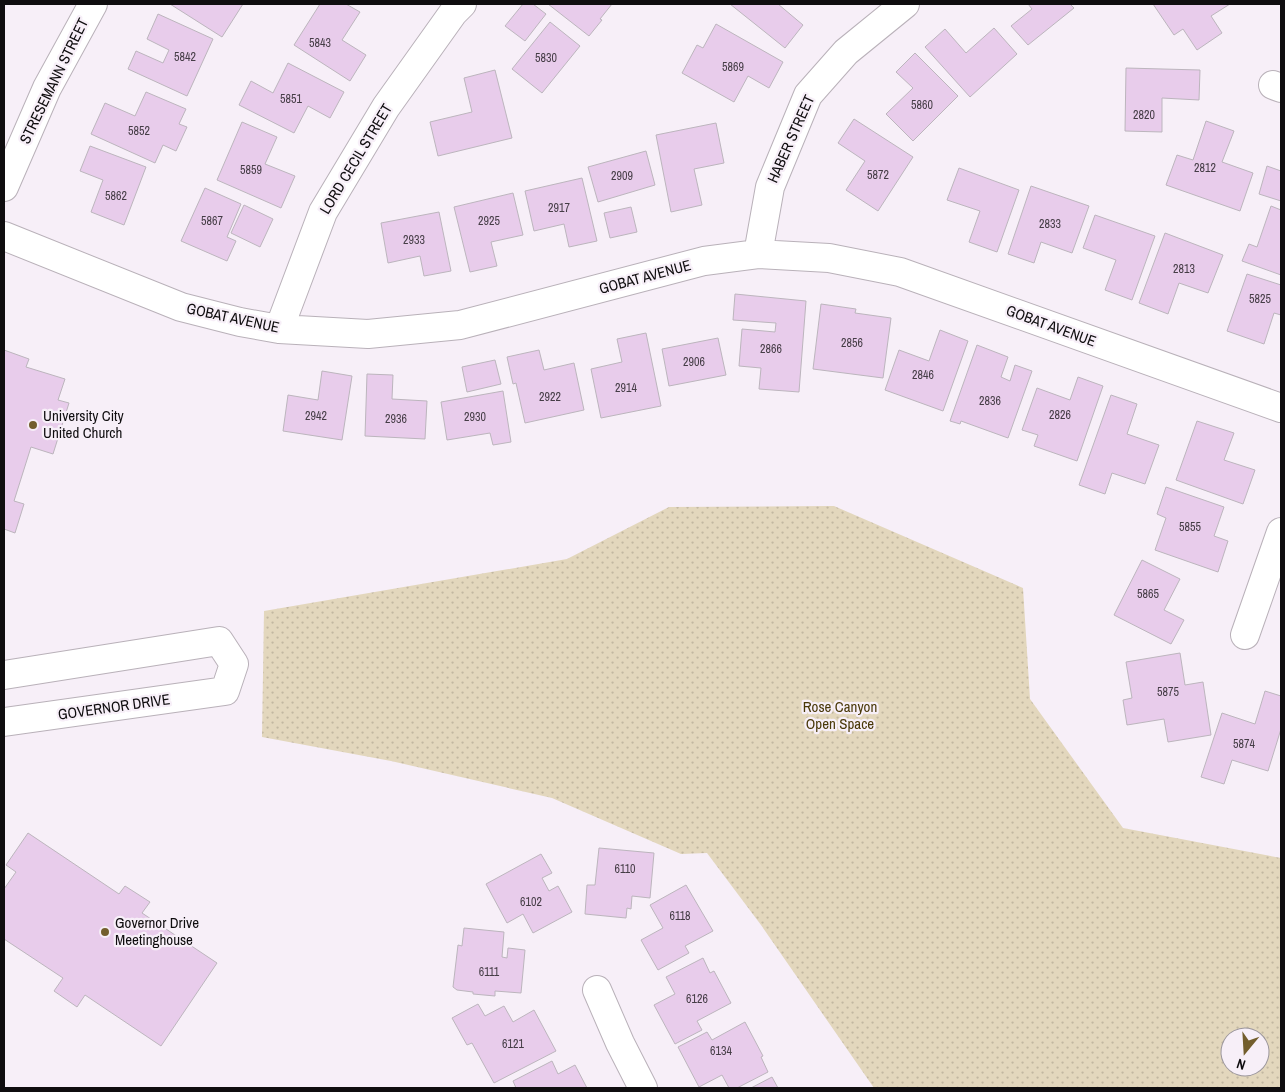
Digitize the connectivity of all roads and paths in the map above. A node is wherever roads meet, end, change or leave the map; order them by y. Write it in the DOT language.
graph roads {
  1 [pos="93,4"];
  2 [pos="462,4"];
  3 [pos="905,4"];
  4 [pos="4,187"];
  5 [pos="4,236"];
  6 [pos="758,254"];
  7 [pos="279,329"];
  8 [pos="1281,408"];
  9 [pos="1281,532"];
  10 [pos="1245,635"];
  11 [pos="4,675"];
  12 [pos="4,722"];
  13 [pos="597,990"];
  14 [pos="643,1088"];
  1 -- 4 [label="street, STRESEMANN STREET"];
  2 -- 7 [label="street, LORD CECIL STREET"];
  3 -- 6 [label="street, HABER STREET"];
  5 -- 7 [label="street, GOBAT AVENUE"];
  6 -- 7 [label="street, GOBAT AVENUE"];
  6 -- 8 [label="street, GOBAT AVENUE"];
  9 -- 10 [label="street"];
  11 -- 12 [label="street, GOVERNOR DRIVE"];
  13 -- 14 [label="street"];
}
